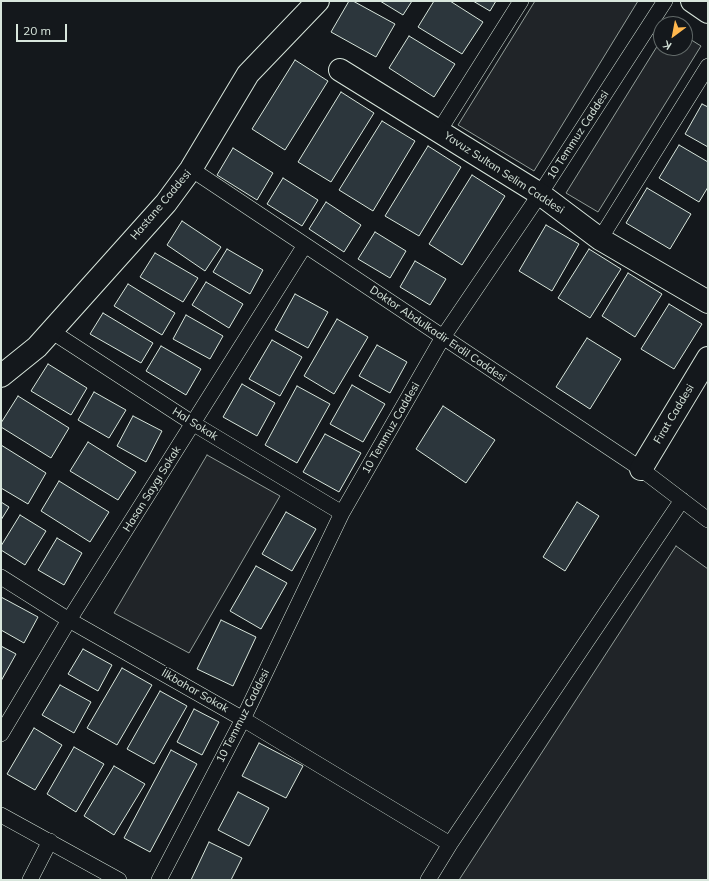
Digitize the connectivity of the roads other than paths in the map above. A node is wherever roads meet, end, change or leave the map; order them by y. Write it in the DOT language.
graph roads {
  1 [pos="318,1"];
  2 [pos="521,1"];
  3 [pos="665,1"];
  4 [pos="692,1"];
  5 [pos="708,12"];
  6 [pos="708,66"];
  7 [pos="340,70"];
  8 [pos="439,132"];
  9 [pos="191,169"];
  10 [pos="540,194"];
  11 [pos="600,239"];
  12 [pos="305,245"];
  13 [pos="708,302"];
  14 [pos="51,331"];
  15 [pos="443,337"];
  16 [pos="708,358"];
  17 [pos="1,376"];
  18 [pos="194,424"];
  19 [pos="641,469"];
  20 [pos="682,500"];
  21 [pos="342,513"];
  22 [pos="708,518"];
  23 [pos="1,577"];
  24 [pos="69,620"];
  25 [pos="244,718"];
  26 [pos="1,734"];
  27 [pos="1,815"];
  28 [pos="50,842"];
  29 [pos="450,844"];
  30 [pos="30,880"];
  31 [pos="119,880"];
  32 [pos="159,880"];
  33 [pos="428,880"];
  1 -- 9 [label="street, Hastane Caddesi"];
  2 -- 8 [label="street"];
  3 -- 10 [label="street, 10 Temmuz Caddesi"];
  4 -- 5 [label="street"];
  6 -- 11 [label="street"];
  7 -- 8 [label="street, Yavuz Sultan Selim Caddesi"];
  8 -- 10 [label="street, Yavuz Sultan Selim Caddesi"];
  9 -- 12 [label="street, Doktor Abdulkadir Erdil Caddesi"];
  9 -- 14 [label="street, Hastane Caddesi"];
  10 -- 11 [label="street, Yavuz Sultan Selim Caddesi"];
  10 -- 15 [label="street, 10 Temmuz Caddesi"];
  11 -- 13 [label="street, Yavuz Sultan Selim Caddesi"];
  12 -- 15 [label="street, Doktor Abdulkadir Erdil Caddesi"];
  12 -- 18 [label="street, Hasan Saygı Sokak"];
  14 -- 17 [label="street, Hastane Caddesi"];
  14 -- 18 [label="street, Hal Sokak"];
  15 -- 19 [label="street, Doktor Abdulkadir Erdil Caddesi"];
  15 -- 21 [label="street, 10 Temmuz Caddesi"];
  16 -- 19 [label="street, Fırat Caddesi"];
  18 -- 21 [label="street, Hal Sokak"];
  18 -- 24 [label="street, Hasan Saygı Sokak"];
  19 -- 20 [label="street, Doktor Abdulkadir Erdil Caddesi"];
  20 -- 22 [label="street, Doktor Abdulkadir Erdil Caddesi"];
  20 -- 29 [label="street"];
  21 -- 25 [label="street, 10 Temmuz Caddesi"];
  23 -- 24 [label="street, İlkbahar Sokak"];
  24 -- 25 [label="street, İlkbahar Sokak"];
  24 -- 26 [label="street, Hasan Saygı Sokak"];
  25 -- 29 [label="street, İlkbahar Sokak"];
  25 -- 32 [label="street, 10 Temmuz Caddesi"];
  27 -- 28 [label="street"];
  28 -- 30 [label="street"];
  28 -- 31 [label="street"];
  29 -- 33 [label="street"];
}
